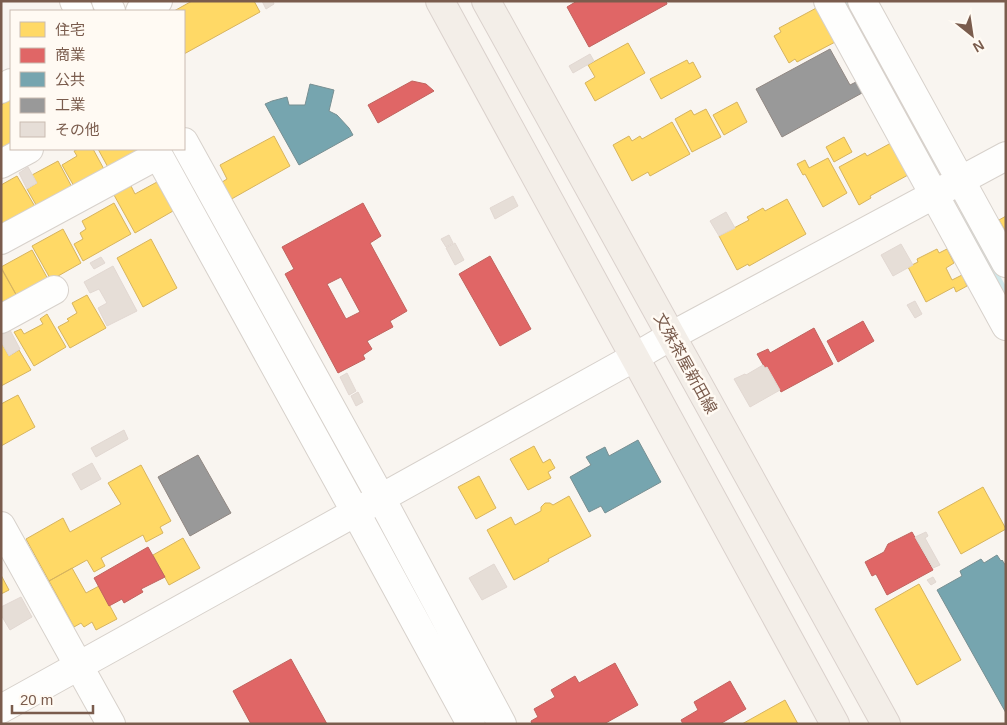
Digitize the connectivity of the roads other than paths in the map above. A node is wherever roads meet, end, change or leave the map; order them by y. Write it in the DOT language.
graph roads {
  1 [pos="158,1"];
  2 [pos="440,1"];
  3 [pos="486,1"];
  4 [pos="828,1"];
  5 [pos="862,1"];
  6 [pos="142,10"];
  7 [pos="185,144"];
  8 [pos="27,150"];
  9 [pos="157,152"];
  10 [pos="1006,156"];
  11 [pos="1,164"];
  12 [pos="960,180"];
  13 [pos="934,195"];
  14 [pos="1,240"];
  15 [pos="1006,263"];
  16 [pos="54,290"];
  17 [pos="1,319"];
  18 [pos="1006,326"];
  19 [pos="671,336"];
  20 [pos="635,357"];
  21 [pos="381,498"];
  22 [pos="356,513"];
  23 [pos="1,526"];
  24 [pos="79,666"];
  25 [pos="1,709"];
  26 [pos="110,724"];
  27 [pos="471,724"];
  28 [pos="502,724"];
  29 [pos="835,724"];
  30 [pos="886,724"];
  1 -- 6 [label="street"];
  2 -- 20 [label="main road"];
  3 -- 19 [label="main road, 文殊茶屋新田線"];
  4 -- 13 [label="street"];
  5 -- 12 [label="street"];
  7 -- 21 [label="street"];
  8 -- 11 [label="street"];
  9 -- 14 [label="street"];
  9 -- 22 [label="street"];
  10 -- 12 [label="street"];
  12 -- 13 [label="street"];
  12 -- 15 [label="street"];
  13 -- 18 [label="street"];
  13 -- 19 [label="street"];
  16 -- 17 [label="street"];
  19 -- 20 [label="street"];
  19 -- 30 [label="main road, 文殊茶屋新田線"];
  20 -- 21 [label="street"];
  20 -- 29 [label="main road"];
  21 -- 22 [label="street"];
  21 -- 28 [label="street"];
  22 -- 24 [label="street"];
  22 -- 27 [label="street"];
  23 -- 24 [label="street"];
  24 -- 25 [label="street"];
  24 -- 26 [label="street"];
}
